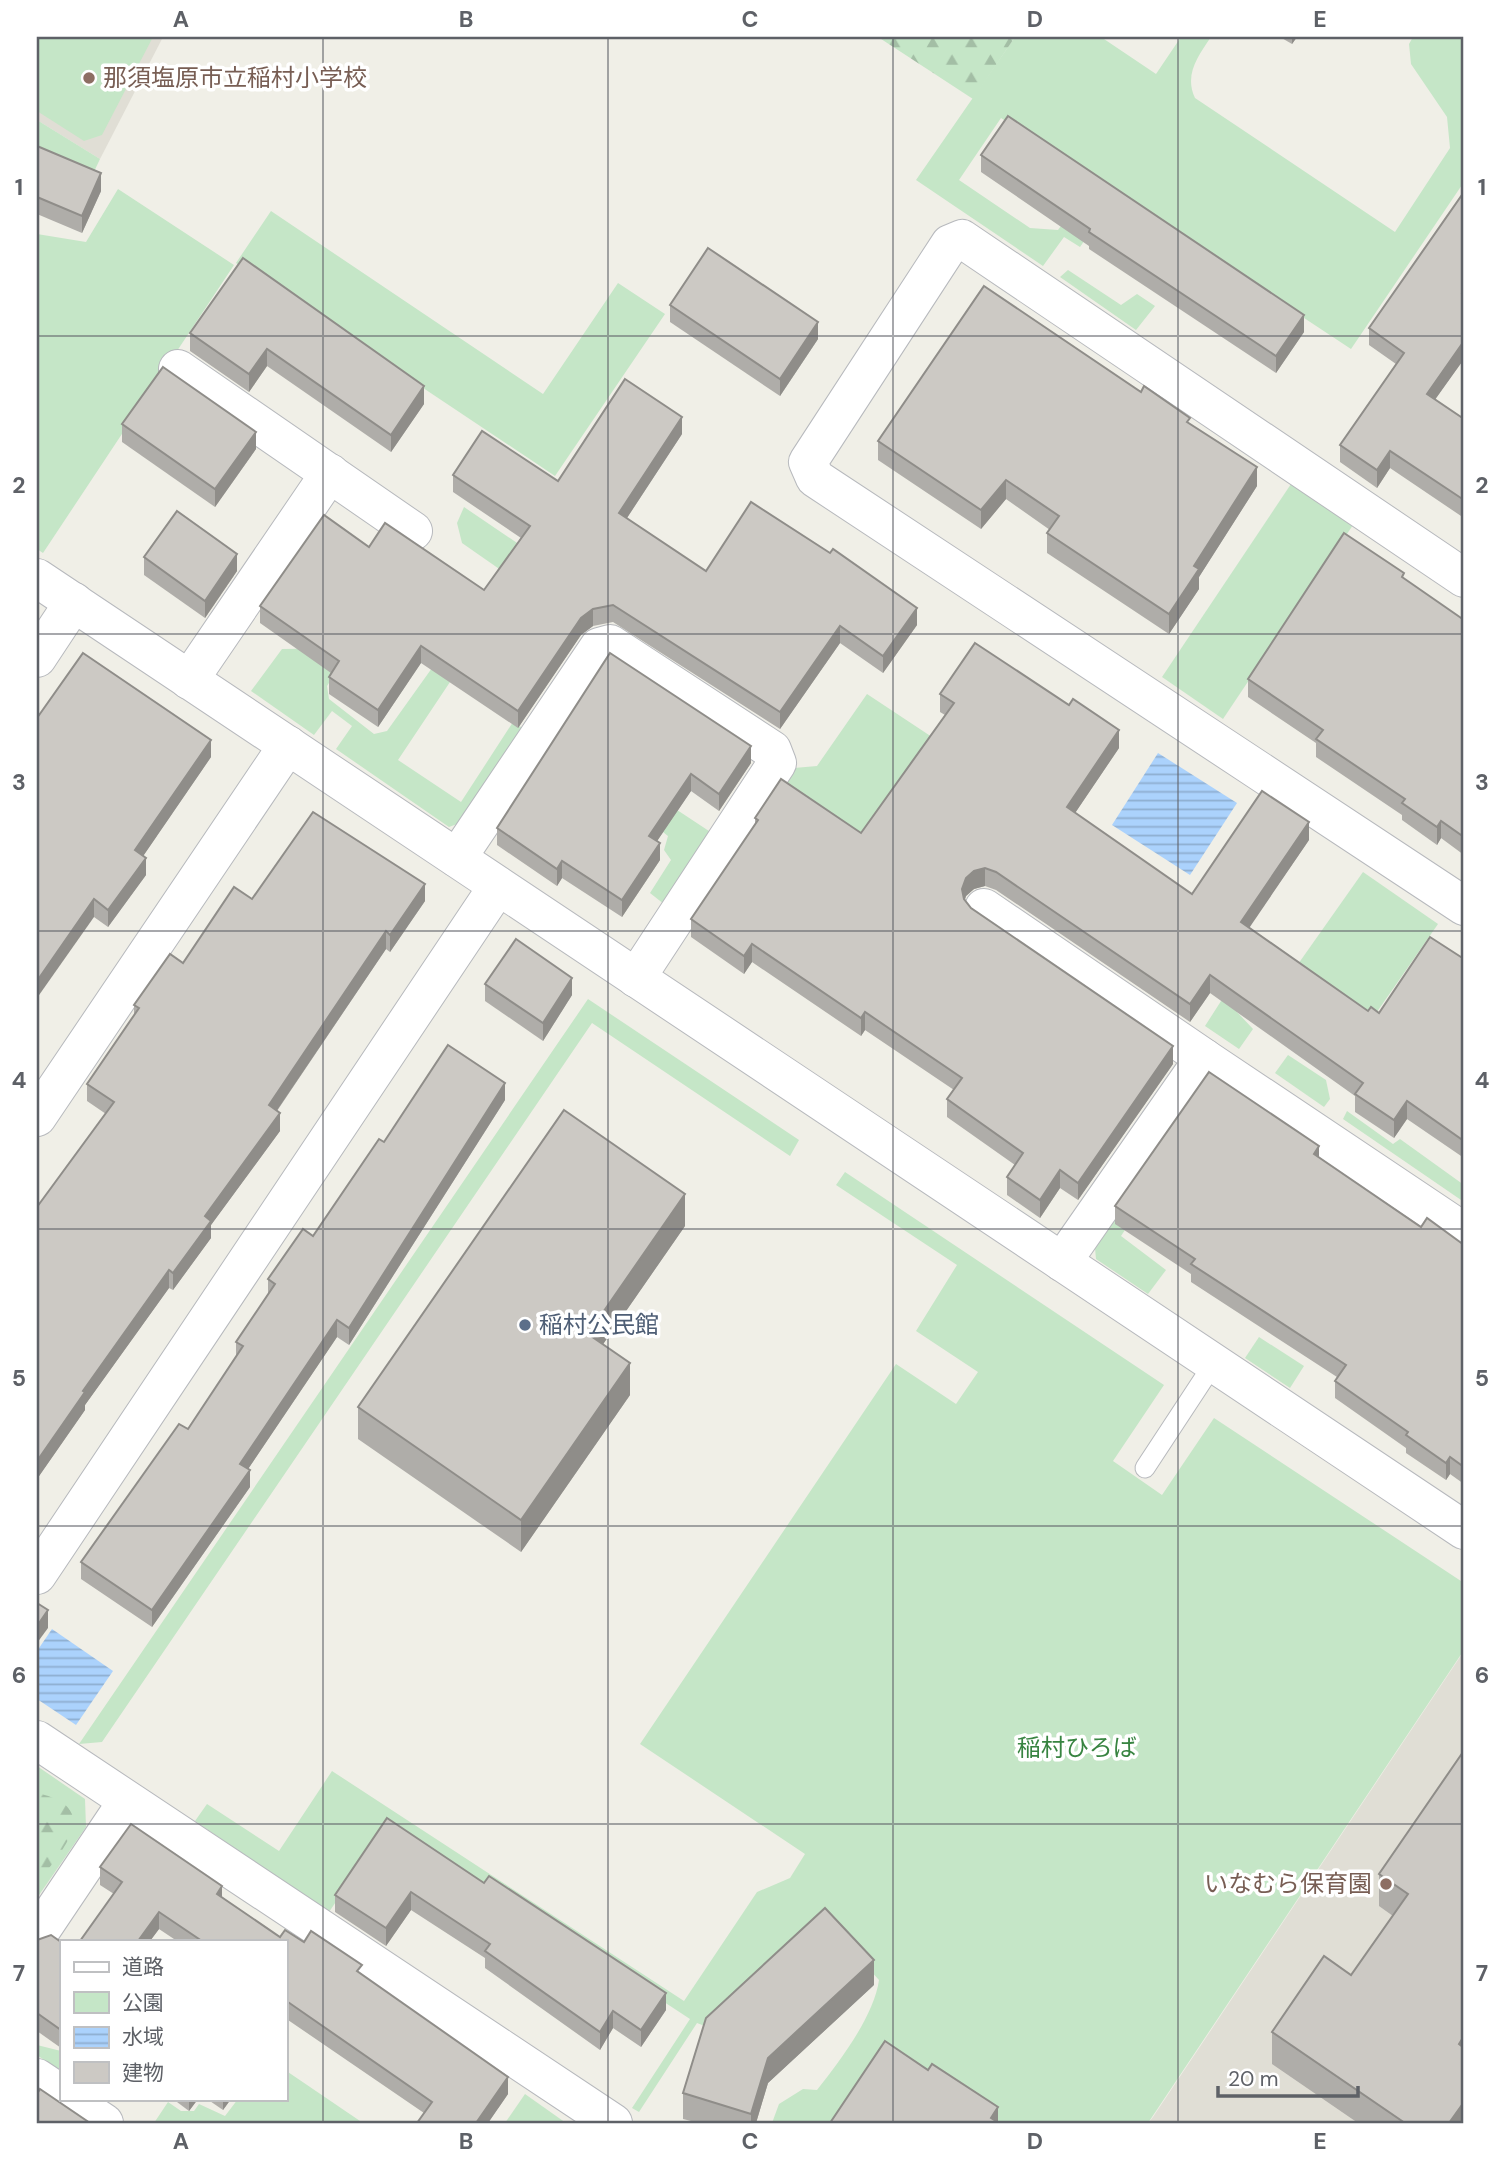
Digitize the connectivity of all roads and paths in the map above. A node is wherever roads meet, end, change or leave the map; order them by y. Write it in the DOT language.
graph roads {
  1 [pos="178,369"];
  2 [pos="330,473"];
  3 [pos="413,531"];
  4 [pos="37,578"];
  5 [pos="1464,578"];
  6 [pos="74,603"];
  7 [pos="37,657"];
  8 [pos="189,680"];
  9 [pos="288,745"];
  10 [pos="457,858"];
  11 [pos="498,886"];
  12 [pos="1464,906"];
  13 [pos="984,908"];
  14 [pos="636,978"];
  15 [pos="1204,1058"];
  16 [pos="37,1117"];
  17 [pos="1464,1232"];
  18 [pos="1062,1262"];
  19 [pos="1214,1363"];
  20 [pos="1145,1468"];
  21 [pos="1464,1530"];
  22 [pos="37,1575"];
  23 [pos="37,1740"];
  24 [pos="127,1802"];
  25 [pos="37,1936"];
  26 [pos="37,2078"];
  27 [pos="60,2093"];
  28 [pos="70,2100"];
  29 [pos="104,2123"];
  30 [pos="613,2123"];
  1 -- 2 [label="street"];
  2 -- 3 [label="street"];
  2 -- 8 [label="street"];
  4 -- 6 [label="street"];
  5 -- 12 [label="street"];
  6 -- 7 [label="street"];
  6 -- 8 [label="street"];
  8 -- 9 [label="street"];
  9 -- 10 [label="street"];
  9 -- 16 [label="street"];
  10 -- 11 [label="street"];
  10 -- 14 [label="street"];
  11 -- 14 [label="street"];
  11 -- 22 [label="street"];
  13 -- 15 [label="street"];
  14 -- 18 [label="street"];
  15 -- 17 [label="street"];
  15 -- 18 [label="street"];
  18 -- 19 [label="street"];
  19 -- 20 [label="lane"];
  19 -- 21 [label="street"];
  23 -- 24 [label="street"];
  24 -- 25 [label="street"];
  24 -- 30 [label="street"];
  26 -- 27 [label="street"];
  28 -- 29 [label="street"];
}
